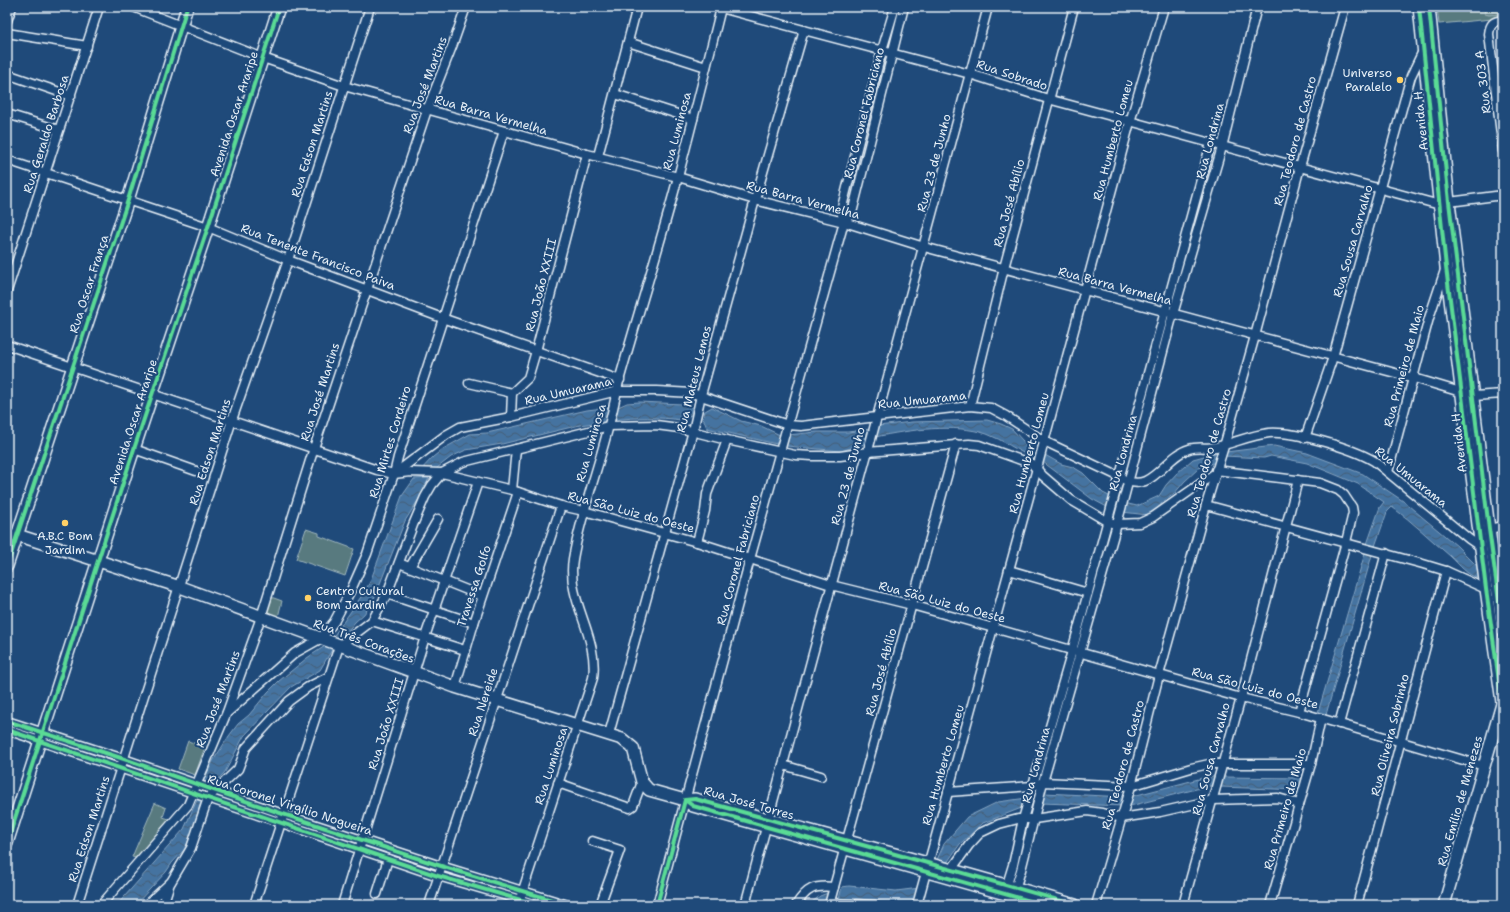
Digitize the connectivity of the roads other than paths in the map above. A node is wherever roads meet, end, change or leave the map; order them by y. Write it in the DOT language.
graph roads {
  1 [pos="12,7"];
  2 [pos="99,7"];
  3 [pos="133,7"];
  4 [pos="187,7"];
  5 [pos="279,7"];
  6 [pos="370,7"];
  7 [pos="466,7"];
  8 [pos="637,7"];
  9 [pos="895,7"];
  10 [pos="904,7"];
  11 [pos="988,7"];
  12 [pos="1074,7"];
  13 [pos="1164,7"];
  14 [pos="1257,7"];
  15 [pos="1345,7"];
  16 [pos="1419,7"];
  17 [pos="1429,7"];
  18 [pos="719,8"];
  19 [pos="1503,20"];
  20 [pos="7,21"];
  21 [pos="180,26"];
  22 [pos="804,30"];
  23 [pos="7,33"];
  24 [pos="1427,37"];
  25 [pos="628,42"];
  26 [pos="88,46"];
  27 [pos="882,50"];
  28 [pos="1424,51"];
  29 [pos="891,53"];
  30 [pos="263,58"];
  31 [pos="706,67"];
  32 [pos="7,74"];
  33 [pos="970,74"];
  34 [pos="344,86"];
  35 [pos="615,94"];
  36 [pos="71,96"];
  37 [pos="1048,99"];
  38 [pos="427,110"];
  39 [pos="7,114"];
  40 [pos="693,119"];
  41 [pos="1130,122"];
  42 [pos="59,130"];
  43 [pos="504,131"];
  44 [pos="1211,143"];
  45 [pos="1222,147"];
  46 [pos="1503,151"];
  47 [pos="587,154"];
  48 [pos="598,156"];
  49 [pos="7,160"];
  50 [pos="1300,167"];
  51 [pos="46,172"];
  52 [pos="678,177"];
  53 [pos="1381,188"];
  54 [pos="1503,195"];
  55 [pos="128,200"];
  56 [pos="755,200"];
  57 [pos="1444,203"];
  58 [pos="844,222"];
  59 [pos="208,227"];
  60 [pos="924,247"];
  61 [pos="288,260"];
  62 [pos="1446,267"];
  63 [pos="1004,268"];
  64 [pos="1454,288"];
  65 [pos="367,289"];
  66 [pos="7,291"];
  67 [pos="1084,291"];
  68 [pos="1168,313"];
  69 [pos="442,318"];
  70 [pos="1255,336"];
  71 [pos="7,346"];
  72 [pos="536,351"];
  73 [pos="1333,357"];
  74 [pos="73,367"];
  75 [pos="1414,378"];
  76 [pos="620,380"];
  77 [pos="469,382"];
  78 [pos="617,391"];
  79 [pos="512,393"];
  80 [pos="152,394"];
  81 [pos="1503,394"];
  82 [pos="701,395"];
  83 [pos="1468,395"];
  84 [pos="970,406"];
  85 [pos="511,417"];
  86 [pos="876,417"];
  87 [pos="232,420"];
  88 [pos="788,425"];
  89 [pos="609,426"];
  90 [pos="693,430"];
  91 [pos="1136,433"];
  92 [pos="1305,438"];
  93 [pos="727,440"];
  94 [pos="1044,441"];
  95 [pos="1225,443"];
  96 [pos="956,444"];
  97 [pos="314,448"];
  98 [pos="134,449"];
  99 [pos="516,449"];
  100 [pos="780,451"];
  101 [pos="867,452"];
  102 [pos="1037,468"];
  103 [pos="199,472"];
  104 [pos="1215,472"];
  105 [pos="1388,472"];
  106 [pos="442,473"];
  107 [pos="394,474"];
  108 [pos="1120,477"];
  109 [pos="1298,480"];
  110 [pos="478,482"];
  111 [pos="1128,482"];
  112 [pos="515,491"];
  113 [pos="1206,505"];
  114 [pos="561,506"];
  115 [pos="584,511"];
  116 [pos="438,519"];
  117 [pos="1108,522"];
  118 [pos="1117,524"];
  119 [pos="1503,526"];
  120 [pos="1286,528"];
  121 [pos="1489,529"];
  122 [pos="665,533"];
  123 [pos="12,534"];
  124 [pos="697,542"];
  125 [pos="1346,542"];
  126 [pos="1487,550"];
  127 [pos="1386,553"];
  128 [pos="1503,556"];
  129 [pos="750,559"];
  130 [pos="98,560"];
  131 [pos="399,563"];
  132 [pos="7,566"];
  133 [pos="410,567"];
  134 [pos="1010,570"];
  135 [pos="1446,571"];
  136 [pos="444,582"];
  137 [pos="831,585"];
  138 [pos="180,587"];
  139 [pos="1486,589"];
  140 [pos="1088,593"];
  141 [pos="387,594"];
  142 [pos="482,596"];
  143 [pos="912,605"];
  144 [pos="434,610"];
  145 [pos="261,617"];
  146 [pos="372,621"];
  147 [pos="474,623"];
  148 [pos="994,628"];
  149 [pos="1503,630"];
  150 [pos="425,637"];
  151 [pos="320,639"];
  152 [pos="339,646"];
  153 [pos="1499,648"];
  154 [pos="465,650"];
  155 [pos="1072,650"];
  156 [pos="1081,653"];
  157 [pos="414,673"];
  158 [pos="1159,675"];
  159 [pos="328,677"];
  160 [pos="455,687"];
  161 [pos="1241,698"];
  162 [pos="497,700"];
  163 [pos="1503,706"];
  164 [pos="227,712"];
  165 [pos="1299,712"];
  166 [pos="1321,718"];
  167 [pos="7,721"];
  168 [pos="1339,724"];
  169 [pos="577,725"];
  170 [pos="7,730"];
  171 [pos="609,734"];
  172 [pos="41,737"];
  173 [pos="1400,741"];
  174 [pos="124,759"];
  175 [pos="1222,763"];
  176 [pos="1311,764"];
  177 [pos="783,765"];
  178 [pos="1484,766"];
  179 [pos="121,769"];
  180 [pos="821,776"];
  181 [pos="642,782"];
  182 [pos="1043,782"];
  183 [pos="558,783"];
  184 [pos="196,784"];
  185 [pos="1033,786"];
  186 [pos="1131,786"];
  187 [pos="216,791"];
  188 [pos="948,792"];
  189 [pos="193,794"];
  190 [pos="208,798"];
  191 [pos="685,800"];
  192 [pos="1213,800"];
  193 [pos="1299,804"];
  194 [pos="282,818"];
  195 [pos="1121,818"];
  196 [pos="1023,819"];
  197 [pos="1034,819"];
  198 [pos="767,823"];
  199 [pos="363,840"];
  200 [pos="592,841"];
  201 [pos="7,843"];
  202 [pos="846,846"];
  203 [pos="359,850"];
  204 [pos="388,859"];
  205 [pos="441,866"];
  206 [pos="926,867"];
  207 [pos="951,870"];
  208 [pos="438,876"];
  209 [pos="171,882"];
  210 [pos="834,887"];
  211 [pos="522,890"];
  212 [pos="1010,893"];
  213 [pos="377,894"];
  214 [pos="519,902"];
  215 [pos="829,904"];
  216 [pos="77,905"];
  217 [pos="101,905"];
  218 [pos="146,905"];
  219 [pos="163,905"];
  220 [pos="254,905"];
  221 [pos="342,905"];
  222 [pos="429,905"];
  223 [pos="538,905"];
  224 [pos="568,905"];
  225 [pos="600,905"];
  226 [pos="656,905"];
  227 [pos="745,905"];
  228 [pos="796,905"];
  229 [pos="875,905"];
  230 [pos="917,905"];
  231 [pos="1044,905"];
  232 [pos="1075,905"];
  233 [pos="1096,905"];
  234 [pos="1183,905"];
  235 [pos="1270,905"];
  236 [pos="1357,905"];
  237 [pos="1444,905"];
  1 -- 20 [label="street"];
  2 -- 26 [label="street, Rua Geraldo Barbosa"];
  3 -- 21 [label="street, Rua Barra Vermelha"];
  4 -- 21 [label="street, Rua Oscar França"];
  5 -- 30 [label="street, Avenida Oscar Araripe"];
  6 -- 34 [label="street, Rua Edson Martins"];
  7 -- 38 [label="street, Rua José Martins"];
  8 -- 25 [label="street"];
  9 -- 27 [label="street, Rua Coronel Fabriciano"];
  10 -- 29 [label="street, Rua Coronel Fabriciano"];
  11 -- 33 [label="street, Rua 23 de Junho"];
  12 -- 37 [label="street, Rua José Abílio"];
  13 -- 41 [label="street, Rua Humberto Lomeu"];
  14 -- 45 [label="street, Rua Londrina"];
  15 -- 50 [label="street, Rua Teodoro de Castro"];
  16 -- 24 [label="street, Avenida H"];
  17 -- 24 [label="street, Avenida H"];
  18 -- 22 [label="street, Rua Sobrado"];
  18 -- 31 [label="street, Rua Luminosa"];
  19 -- 46 [label="street, Rua 303 A"];
  21 -- 30 [label="street, Rua Barra Vermelha"];
  21 -- 55 [label="street, Rua Oscar França"];
  22 -- 27 [label="street, Rua Sobrado"];
  22 -- 56 [label="street, Rua Mateus Lemos"];
  23 -- 26 [label="street"];
  24 -- 28 [label="street, Avenida H"];
  24 -- 57 [label="street, Avenida H"];
  25 -- 31 [label="street"];
  25 -- 35 [label="street"];
  26 -- 36 [label="street, Rua Geraldo Barbosa"];
  27 -- 29 [label="street, Rua Sobrado"];
  27 -- 58 [label="street, Rua Coronel Fabriciano"];
  28 -- 53 [label="street, Rua Sousa Carvalho"];
  28 -- 57 [label="street, Avenida H"];
  29 -- 33 [label="street, Rua Sobrado"];
  29 -- 58 [label="street, Rua Coronel Fabriciano"];
  30 -- 34 [label="street, Rua Barra Vermelha"];
  30 -- 59 [label="street, Avenida Oscar Araripe"];
  31 -- 40 [label="street, Rua Luminosa"];
  32 -- 36 [label="street"];
  33 -- 37 [label="street, Rua Sobrado"];
  33 -- 60 [label="street, Rua 23 de Junho"];
  34 -- 38 [label="street, Rua Barra Vermelha"];
  34 -- 61 [label="street, Rua Edson Martins"];
  35 -- 40 [label="street"];
  35 -- 48 [label="street"];
  36 -- 42 [label="street, Rua Geraldo Barbosa"];
  37 -- 41 [label="street, Rua Sobrado"];
  37 -- 63 [label="street, Rua José Abílio"];
  38 -- 43 [label="street, Rua Barra Vermelha"];
  38 -- 65 [label="street, Rua José Martins"];
  39 -- 42 [label="street"];
  40 -- 52 [label="street, Rua Luminosa"];
  41 -- 44 [label="street, Rua Sobrado"];
  41 -- 67 [label="street, Rua Humberto Lomeu"];
  42 -- 51 [label="street, Rua Geraldo Barbosa"];
  43 -- 47 [label="street, Rua Barra Vermelha"];
  43 -- 69 [label="street, Rua Mirtes Cordeiro"];
  44 -- 45 [label="street, Rua Sobrado"];
  44 -- 68 [label="street, Rua Londrina"];
  45 -- 50 [label="street, Rua Sobrado"];
  45 -- 68 [label="street, Rua Londrina"];
  47 -- 48 [label="street, Rua Barra Vermelha"];
  47 -- 72 [label="street, Rua João XXIII"];
  48 -- 52 [label="street, Rua Barra Vermelha"];
  49 -- 51 [label="street, Rua Tenente Francisco Paiva"];
  50 -- 53 [label="street, Rua Sobrado"];
  50 -- 70 [label="street, Rua Teodoro de Castro"];
  51 -- 55 [label="street, Rua Tenente Francisco Paiva"];
  51 -- 66 [label="street, Rua Geraldo Barbosa"];
  52 -- 56 [label="street, Rua Barra Vermelha"];
  52 -- 76 [label="street, Rua Luminosa"];
  53 -- 57 [label="street, Rua Sobrado"];
  53 -- 73 [label="street, Rua Sousa Carvalho"];
  54 -- 57 [label="street"];
  55 -- 59 [label="street, Rua Tenente Francisco Paiva"];
  55 -- 74 [label="street, Rua Oscar França"];
  56 -- 58 [label="street, Rua Barra Vermelha"];
  56 -- 82 [label="street, Rua Mateus Lemos"];
  57 -- 62 [label="street, Avenida H"];
  57 -- 64 [label="street, Avenida H"];
  58 -- 60 [label="street, Rua Barra Vermelha"];
  58 -- 88 [label="street, Rua Coronel Fabriciano"];
  59 -- 61 [label="street, Rua Tenente Francisco Paiva"];
  59 -- 80 [label="street, Avenida Oscar Araripe"];
  60 -- 63 [label="street, Rua Barra Vermelha"];
  60 -- 86 [label="street, Rua 23 de Junho"];
  61 -- 65 [label="street, Rua Tenente Francisco Paiva"];
  61 -- 87 [label="street, Rua Edson Martins"];
  62 -- 64 [label="street, Avenida H"];
  62 -- 75 [label="street, Rua Primeiro de Maio"];
  63 -- 67 [label="street, Rua Barra Vermelha"];
  63 -- 84 [label="street, Rua José Abílio"];
  64 -- 83 [label="street, Avenida H"];
  65 -- 69 [label="street, Rua Tenente Francisco Paiva"];
  65 -- 97 [label="street, Rua José Martins"];
  67 -- 68 [label="street, Rua Barra Vermelha"];
  67 -- 94 [label="street, Rua Humberto Lomeu"];
  68 -- 70 [label="street, Rua Barra Vermelha"];
  68 -- 91 [label="street, Rua Londrina"];
  69 -- 72 [label="street, Rua Tenente Francisco Paiva"];
  69 -- 107 [label="street, Rua Mirtes Cordeiro"];
  70 -- 73 [label="street, Rua Barra Vermelha"];
  70 -- 95 [label="street, Rua Teodoro de Castro"];
  71 -- 74 [label="street, Rua São Luiz do Oeste"];
  72 -- 76 [label="street, Rua Tenente Francisco Paiva"];
  72 -- 79 [label="street, Rua João XXIII"];
  73 -- 75 [label="street, Rua Barra Vermelha"];
  73 -- 92 [label="street, Rua Sousa Carvalho"];
  74 -- 80 [label="street, Rua São Luiz do Oeste"];
  74 -- 123 [label="street, Rua Oscar França"];
  75 -- 83 [label="street, Rua Barra Vermelha"];
  75 -- 105 [label="street, Rua Primeiro de Maio"];
  76 -- 78 [label="street, Rua Luminosa"];
  77 -- 79 [label="street"];
  78 -- 82 [label="street, Rua Umuarama"];
  78 -- 85 [label="street, Rua Umuarama"];
  78 -- 89 [label="street, Rua Luminosa"];
  79 -- 85 [label="street"];
  80 -- 87 [label="street, Rua São Luiz do Oeste"];
  80 -- 98 [label="street, Avenida Oscar Araripe"];
  81 -- 83 [label="street"];
  82 -- 88 [label="street, Rua Umuarama"];
  82 -- 90 [label="street, Rua Mateus Lemos"];
  83 -- 121 [label="street, Avenida H"];
  83 -- 126 [label="street, Avenida H"];
  84 -- 86 [label="street, Rua Umuarama"];
  84 -- 94 [label="street, Rua Umuarama"];
  85 -- 107 [label="street, Rua Umuarama"];
  86 -- 88 [label="street, Rua Umuarama"];
  86 -- 101 [label="street, Rua 23 de Junho"];
  87 -- 97 [label="street, Rua São Luiz do Oeste"];
  87 -- 138 [label="street, Rua Edson Martins"];
  88 -- 100 [label="street, Rua Coronel Fabriciano"];
  89 -- 90 [label="street"];
  89 -- 99 [label="street"];
  89 -- 115 [label="street, Rua Luminosa"];
  90 -- 93 [label="street"];
  90 -- 122 [label="street, Rua Mateus Lemos"];
  91 -- 108 [label="street, Rua Londrina"];
  91 -- 111 [label="street, Rua Londrina"];
  92 -- 95 [label="street, Rua Umuarama"];
  92 -- 105 [label="street, Rua Umuarama"];
  93 -- 100 [label="street"];
  93 -- 124 [label="street"];
  94 -- 102 [label="street, Rua Humberto Lomeu"];
  94 -- 108 [label="street, Rua Umuarama"];
  95 -- 104 [label="street, Rua Teodoro de Castro"];
  95 -- 111 [label="street, Rua Umuarama"];
  96 -- 101 [label="street"];
  96 -- 102 [label="street"];
  96 -- 143 [label="street, Rua José Abílio"];
  97 -- 107 [label="street, Rua São Luiz do Oeste"];
  97 -- 145 [label="street, Rua José Martins"];
  98 -- 103 [label="street"];
  98 -- 130 [label="street, Avenida Oscar Araripe"];
  99 -- 106 [label="street"];
  99 -- 112 [label="street, Travessa Golfo"];
  100 -- 101 [label="street"];
  100 -- 129 [label="street, Rua Coronel Fabriciano"];
  101 -- 137 [label="street, Rua 23 de Junho"];
  102 -- 117 [label="street"];
  102 -- 134 [label="street, Rua Humberto Lomeu"];
  104 -- 109 [label="street"];
  104 -- 113 [label="street, Rua Teodoro de Castro"];
  104 -- 118 [label="street"];
  105 -- 126 [label="street, Rua Umuarama"];
  106 -- 107 [label="street, Rua São Luiz do Oeste"];
  106 -- 110 [label="street, Rua São Luiz do Oeste"];
  106 -- 131 [label="street"];
  107 -- 151 [label="street, Rua Mirtes Cordeiro"];
  108 -- 111 [label="street, Rua Umuarama"];
  108 -- 117 [label="street, Rua Londrina"];
  109 -- 120 [label="street, Rua Sousa Carvalho"];
  109 -- 125 [label="street"];
  110 -- 112 [label="street, Rua São Luiz do Oeste"];
  110 -- 136 [label="street, Rua João XXIII"];
  111 -- 118 [label="street, Rua Londrina"];
  112 -- 114 [label="street, Rua São Luiz do Oeste"];
  112 -- 142 [label="street, Travessa Golfo"];
  113 -- 120 [label="street"];
  113 -- 158 [label="street, Rua Teodoro de Castro"];
  114 -- 115 [label="street, Rua São Luiz do Oeste"];
  114 -- 162 [label="street, Rua Nereide"];
  115 -- 122 [label="street, Rua São Luiz do Oeste"];
  115 -- 169 [label="street, Rua Luminosa"];
  116 -- 133 [label="street"];
  117 -- 118 [label="street"];
  117 -- 140 [label="street, Rua Londrina"];
  118 -- 156 [label="street, Rua Londrina"];
  119 -- 121 [label="street"];
  120 -- 125 [label="street"];
  120 -- 161 [label="street, Rua Sousa Carvalho"];
  121 -- 126 [label="street, Avenida H"];
  122 -- 124 [label="street, Rua São Luiz do Oeste"];
  122 -- 171 [label="street, Rua Mateus Lemos"];
  123 -- 130 [label="street, Rua Três Corações"];
  123 -- 132 [label="street, Rua Oscar França"];
  124 -- 129 [label="street, Rua São Luiz do Oeste"];
  125 -- 127 [label="street"];
  125 -- 165 [label="street"];
  126 -- 128 [label="street"];
  126 -- 139 [label="street, Avenida H"];
  126 -- 149 [label="street, Avenida H"];
  127 -- 135 [label="street"];
  127 -- 168 [label="street"];
  129 -- 137 [label="street, Rua São Luiz do Oeste"];
  129 -- 191 [label="street, Rua Coronel Fabriciano"];
  130 -- 138 [label="street, Rua Três Corações"];
  130 -- 172 [label="street, Avenida Oscar Araripe"];
  131 -- 133 [label="street"];
  131 -- 141 [label="street"];
  133 -- 136 [label="street"];
  134 -- 140 [label="street"];
  134 -- 148 [label="street, Rua Humberto Lomeu"];
  135 -- 139 [label="street"];
  135 -- 173 [label="street, Rua Oliveira Sobrinho"];
  136 -- 142 [label="street"];
  136 -- 144 [label="street, Rua João XXIII"];
  137 -- 143 [label="street, Rua São Luiz do Oeste"];
  137 -- 177 [label="street, Rua 23 de Junho"];
  138 -- 145 [label="street, Rua Três Corações"];
  138 -- 174 [label="street, Rua Edson Martins"];
  139 -- 153 [label="street, Avenida H"];
  140 -- 155 [label="street, Rua Londrina"];
  141 -- 144 [label="street"];
  141 -- 146 [label="street"];
  142 -- 147 [label="street, Travessa Golfo"];
  143 -- 148 [label="street, Rua São Luiz do Oeste"];
  143 -- 202 [label="street, Rua José Abílio"];
  144 -- 147 [label="street"];
  144 -- 150 [label="street, Rua João XXIII"];
  145 -- 151 [label="street, Rua Três Corações"];
  145 -- 164 [label="street, Rua José Martins"];
  146 -- 150 [label="street"];
  146 -- 152 [label="street"];
  147 -- 154 [label="street, Travessa Golfo"];
  148 -- 155 [label="street, Rua São Luiz do Oeste"];
  148 -- 188 [label="street, Rua Humberto Lomeu"];
  150 -- 154 [label="street"];
  150 -- 157 [label="street, Rua João XXIII"];
  151 -- 152 [label="street, Rua Três Corações"];
  151 -- 164 [label="street, Rua Mirtes Cordeiro"];
  152 -- 157 [label="street, Rua Três Corações"];
  152 -- 159 [label="street"];
  153 -- 163 [label="street, Avenida H"];
  154 -- 160 [label="street, Travessa Golfo"];
  155 -- 156 [label="street, Rua São Luiz do Oeste"];
  155 -- 185 [label="street, Rua Londrina"];
  156 -- 158 [label="street, Rua São Luiz do Oeste"];
  156 -- 182 [label="street, Rua Londrina"];
  157 -- 160 [label="street, Rua Três Corações"];
  157 -- 199 [label="street, Rua João XXIII"];
  158 -- 161 [label="street, Rua São Luiz do Oeste"];
  158 -- 186 [label="street, Rua Teodoro de Castro"];
  159 -- 187 [label="street"];
  159 -- 194 [label="street"];
  160 -- 162 [label="street, Rua Três Corações"];
  161 -- 165 [label="street, Rua São Luiz do Oeste"];
  161 -- 175 [label="street, Rua Sousa Carvalho"];
  162 -- 169 [label="street, Rua Três Corações"];
  162 -- 205 [label="street, Rua Nereide"];
  163 -- 178 [label="street, Rua Emílio de Menezes"];
  164 -- 184 [label="street, Rua José Martins"];
  165 -- 166 [label="street, Rua São Luiz do Oeste"];
  166 -- 168 [label="street, Rua São Luiz do Oeste"];
  166 -- 176 [label="street, Rua Primeiro de Maio"];
  167 -- 172 [label="street, Rua Coronel Virgílio Nogueira"];
  168 -- 173 [label="street, Rua São Luiz do Oeste"];
  169 -- 171 [label="street, Rua Três Corações"];
  169 -- 183 [label="street, Rua Luminosa"];
  170 -- 172 [label="street, Rua Coronel Virgílio Nogueira"];
  171 -- 181 [label="street, Rua Três Corações"];
  172 -- 174 [label="street, Rua Coronel Virgílio Nogueira"];
  172 -- 179 [label="street, Rua Coronel Virgílio Nogueira"];
  172 -- 201 [label="street, Avenida Oscar Araripe"];
  173 -- 178 [label="street, Rua São Luiz do Oeste"];
  173 -- 236 [label="street, Rua Oliveira Sobrinho"];
  174 -- 179 [label="street, Rua Edson Martins"];
  174 -- 184 [label="street, Rua Coronel Virgílio Nogueira"];
  175 -- 176 [label="street"];
  175 -- 186 [label="street"];
  175 -- 192 [label="street, Rua Sousa Carvalho"];
  176 -- 193 [label="street, Rua Primeiro de Maio"];
  177 -- 180 [label="street"];
  177 -- 198 [label="street, Rua 23 de Junho"];
  178 -- 237 [label="street, Rua Emílio de Menezes"];
  179 -- 189 [label="street, Rua Coronel Virgílio Nogueira"];
  179 -- 216 [label="street, Rua Edson Martins"];
  181 -- 183 [label="street"];
  181 -- 191 [label="street"];
  182 -- 185 [label="street"];
  182 -- 186 [label="street"];
  182 -- 197 [label="street, Rua Londrina"];
  183 -- 211 [label="street, Rua Luminosa"];
  184 -- 187 [label="street, Rua Coronel Virgílio Nogueira"];
  184 -- 189 [label="street, Rua José Martins"];
  185 -- 188 [label="street"];
  185 -- 196 [label="street, Rua Londrina"];
  186 -- 195 [label="street, Rua Teodoro de Castro"];
  187 -- 190 [label="street"];
  187 -- 194 [label="street, Rua Coronel Virgílio Nogueira"];
  188 -- 206 [label="street, Rua Humberto Lomeu"];
  189 -- 190 [label="street, Rua Coronel Virgílio Nogueira"];
  189 -- 217 [label="street, Rua José Martins"];
  190 -- 194 [label="street, Rua Coronel Virgílio Nogueira"];
  190 -- 209 [label="street"];
  191 -- 198 [label="street, Rua José Torres"];
  191 -- 226 [label="street, Rua Coronel Fabriciano"];
  192 -- 193 [label="street"];
  192 -- 195 [label="street"];
  192 -- 234 [label="street, Rua Sousa Carvalho"];
  193 -- 235 [label="street, Rua Primeiro de Maio"];
  194 -- 199 [label="street, Rua Coronel Virgílio Nogueira"];
  194 -- 203 [label="street, Rua Coronel Virgílio Nogueira"];
  194 -- 220 [label="street"];
  195 -- 197 [label="street"];
  195 -- 233 [label="street, Rua Teodoro de Castro"];
  196 -- 197 [label="street"];
  196 -- 207 [label="street"];
  196 -- 212 [label="street, Rua Londrina"];
  197 -- 212 [label="street, Rua Londrina"];
  198 -- 202 [label="street, Rua José Torres"];
  198 -- 227 [label="street, Rua 23 de Junho"];
  199 -- 203 [label="street, Rua João XXIII"];
  199 -- 205 [label="street, Rua Coronel Virgílio Nogueira"];
  200 -- 225 [label="street"];
  202 -- 206 [label="street, Rua José Torres"];
  202 -- 210 [label="street, Rua José Abílio"];
  203 -- 204 [label="street, Rua Coronel Virgílio Nogueira"];
  203 -- 221 [label="street, Rua João XXIII"];
  204 -- 208 [label="street, Rua Coronel Virgílio Nogueira"];
  204 -- 213 [label="street"];
  205 -- 208 [label="street, Rua Nereide"];
  205 -- 211 [label="street, Rua Coronel Virgílio Nogueira"];
  206 -- 207 [label="street, Rua José Torres"];
  206 -- 212 [label="street, Rua José Torres"];
  206 -- 230 [label="street, Rua Humberto Lomeu"];
  207 -- 212 [label="street, Rua José Torres"];
  208 -- 214 [label="street, Rua Coronel Virgílio Nogueira"];
  208 -- 222 [label="street, Rua Nereide"];
  209 -- 218 [label="street"];
  209 -- 219 [label="street"];
  210 -- 215 [label="street, Rua José Abílio"];
  210 -- 228 [label="street"];
  211 -- 214 [label="street, Rua Luminosa"];
  211 -- 224 [label="street, Rua Coronel Virgílio Nogueira"];
  212 -- 231 [label="street, Rua José Torres"];
  212 -- 232 [label="street, Rua José Torres"];
  214 -- 223 [label="street, Rua Coronel Virgílio Nogueira"];
  215 -- 229 [label="street"];
}
